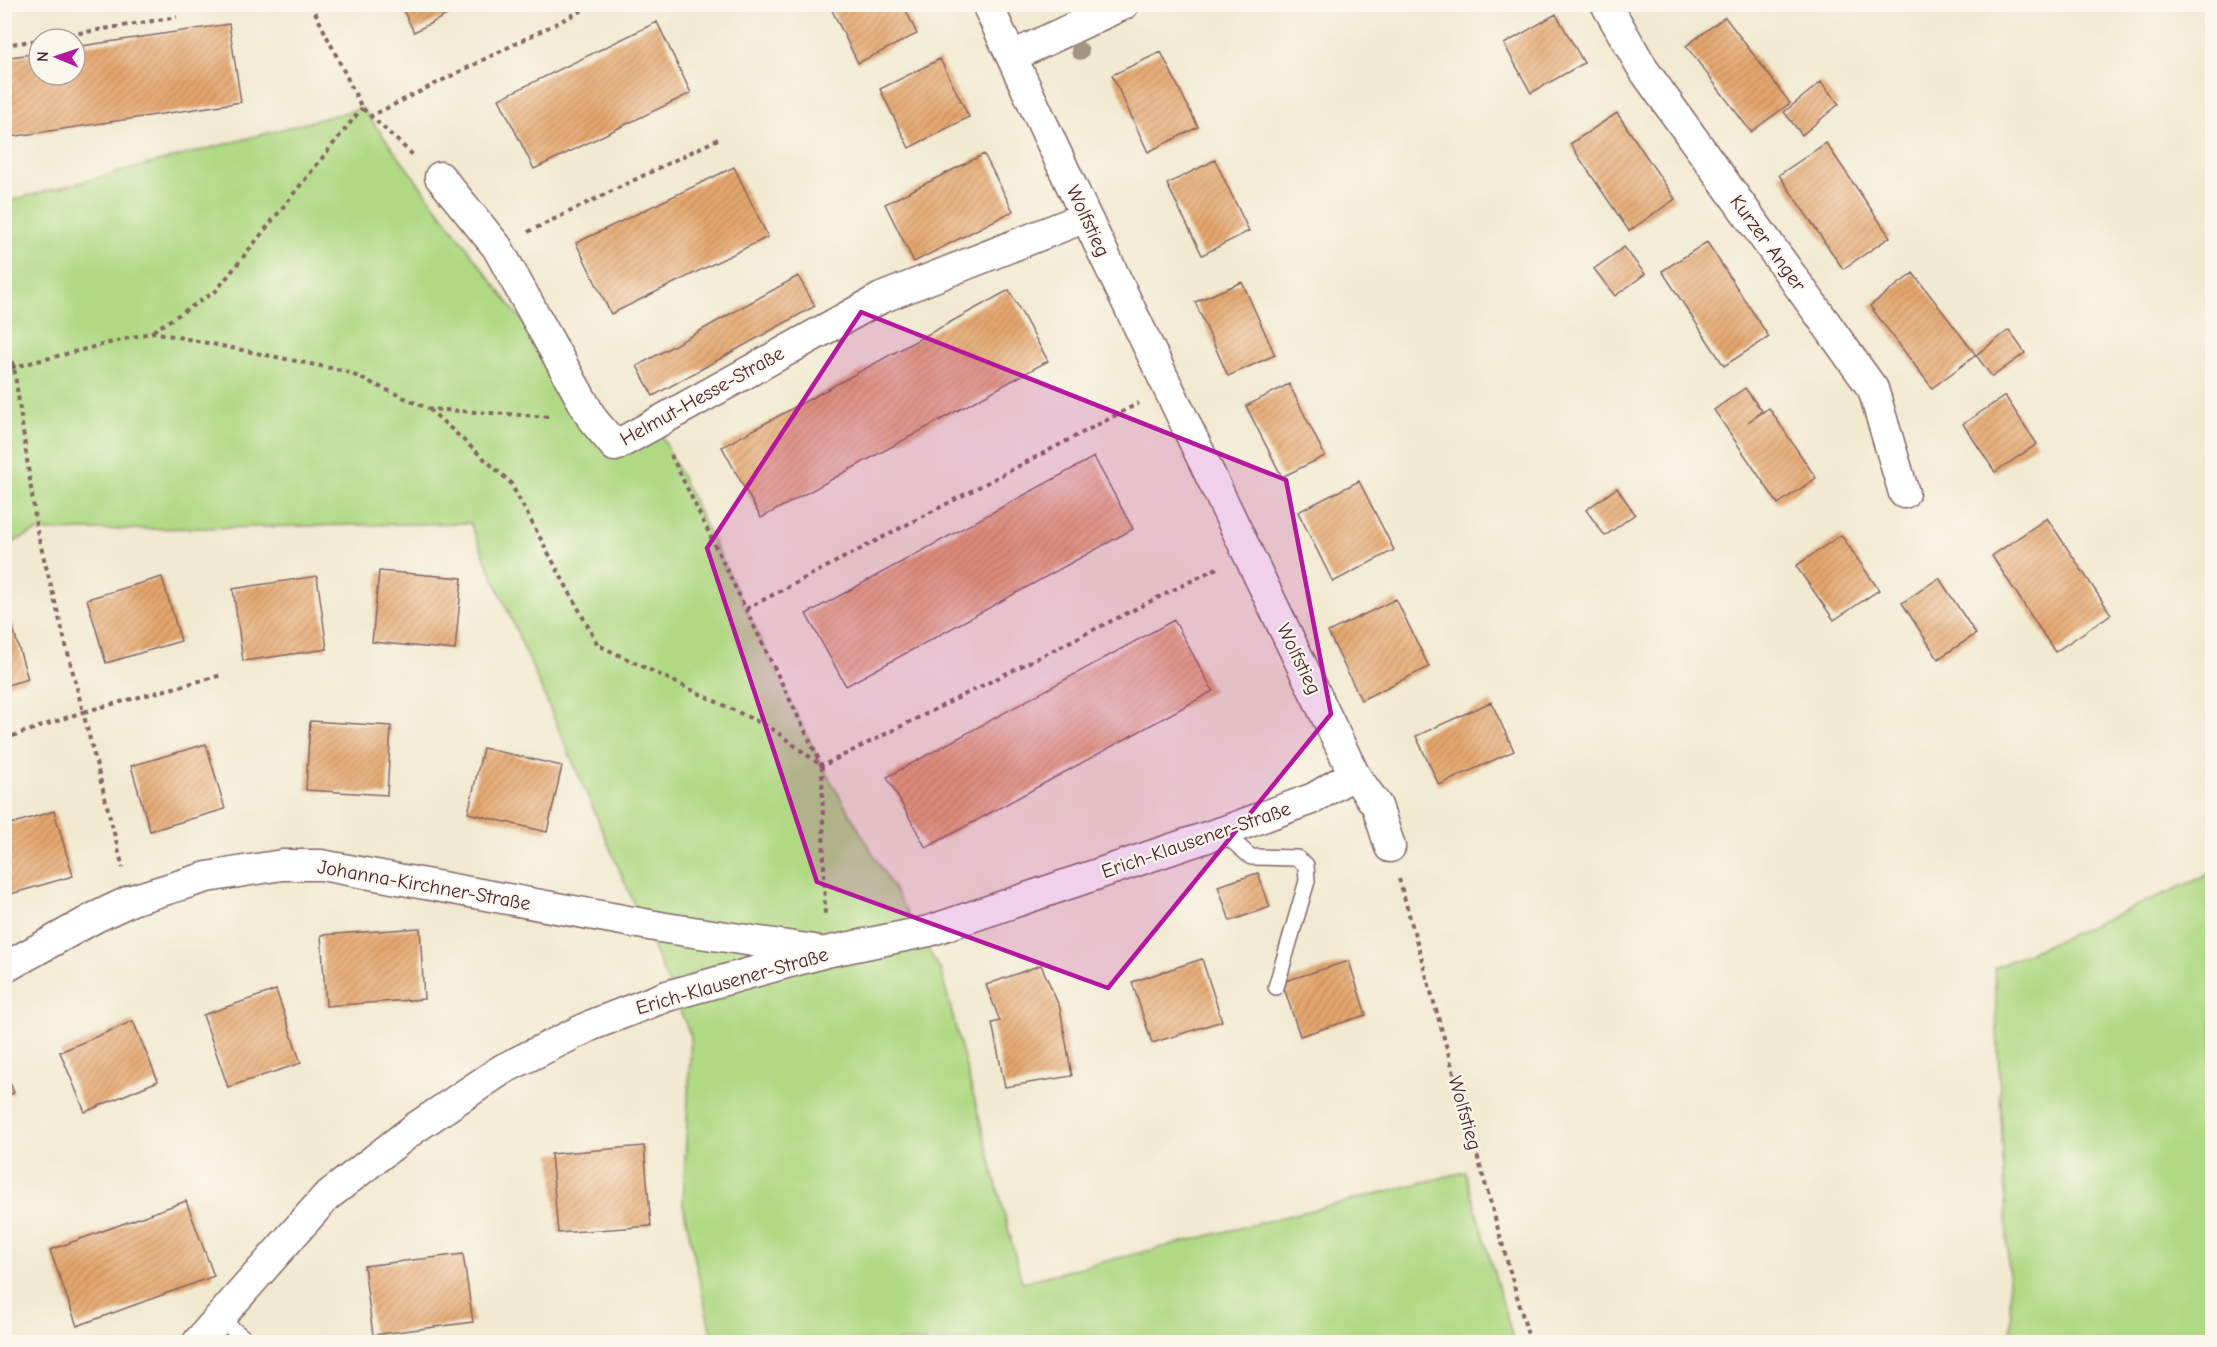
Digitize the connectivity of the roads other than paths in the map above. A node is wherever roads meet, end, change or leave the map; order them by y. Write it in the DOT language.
graph roads {
  1 [pos="987,4"];
  2 [pos="1124,4"];
  3 [pos="1606,4"];
  4 [pos="1013,56"];
  5 [pos="440,177"];
  6 [pos="1086,217"];
  7 [pos="1904,494"];
  8 [pos="1354,774"];
  9 [pos="1222,832"];
  10 [pos="1390,847"];
  11 [pos="826,952"];
  12 [pos="4,968"];
  13 [pos="1276,987"];
  14 [pos="220,1319"];
  15 [pos="198,1342"];
  16 [pos="249,1342"];
  1 -- 4 [label="street, Wolfstieg"];
  2 -- 4 [label="street"];
  3 -- 7 [label="street, Kurzer Anger"];
  4 -- 6 [label="street, Wolfstieg"];
  5 -- 6 [label="street, Helmut-Hesse-Straße"];
  6 -- 8 [label="street, Wolfstieg"];
  8 -- 9 [label="street, Erich-Klausener-Straße"];
  8 -- 10 [label="street, Wolfstieg"];
  9 -- 11 [label="street, Erich-Klausener-Straße"];
  9 -- 13 [label="lane"];
  11 -- 12 [label="street, Johanna-Kirchner-Straße"];
  11 -- 14 [label="street, Erich-Klausener-Straße"];
  14 -- 15 [label="street, Erich-Klausener-Straße"];
  14 -- 16 [label="lane"];
}
